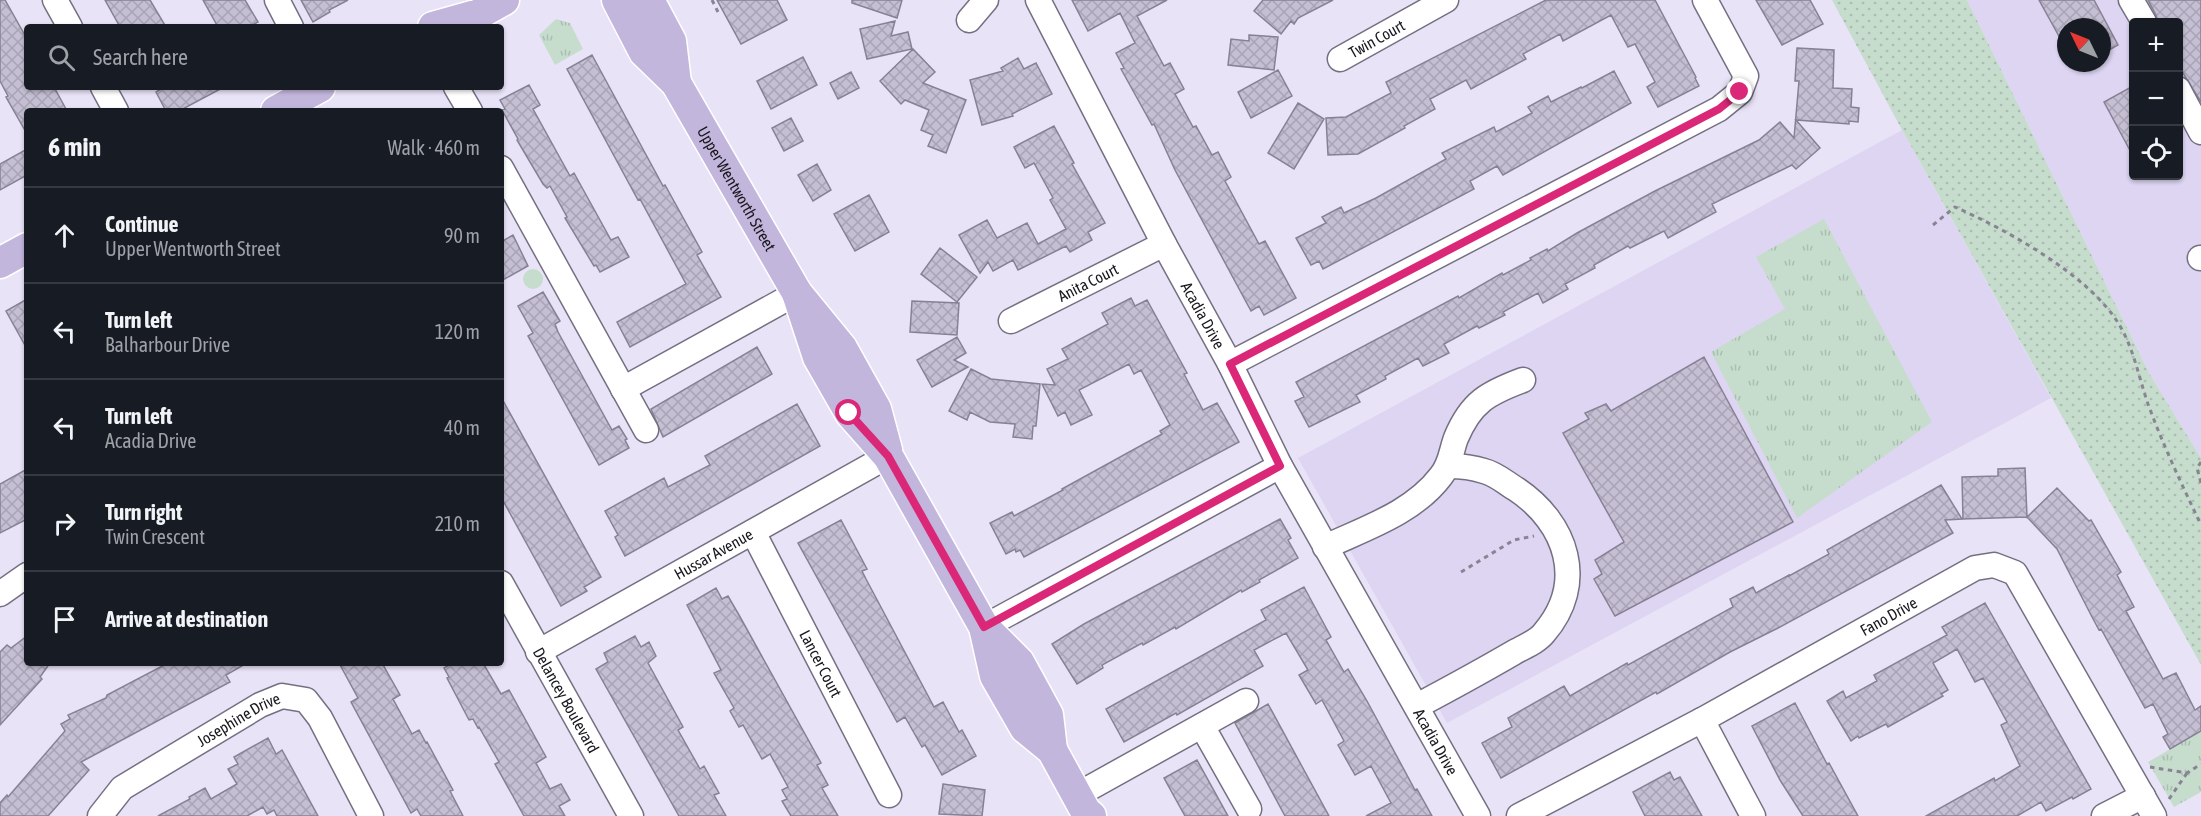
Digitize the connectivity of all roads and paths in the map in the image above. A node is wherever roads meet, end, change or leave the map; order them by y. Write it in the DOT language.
graph roads {
  1 [pos="55,0"];
  2 [pos="277,0"];
  3 [pos="456,0"];
  4 [pos="504,0"];
  5 [pos="616,0"];
  6 [pos="649,0"];
  7 [pos="712,0"];
  8 [pos="986,0"];
  9 [pos="1038,0"];
  10 [pos="1446,0"];
  11 [pos="1705,0"];
  12 [pos="2131,0"];
  13 [pos="718,12"];
  14 [pos="2142,18"];
  15 [pos="969,20"];
  16 [pos="68,24"];
  17 [pos="289,24"];
  18 [pos="430,24"];
  19 [pos="444,24"];
  20 [pos="1340,59"];
  21 [pos="676,83"];
  22 [pos="105,90"];
  23 [pos="314,90"];
  24 [pos="458,90"];
  25 [pos="2183,98"];
  26 [pos="114,108"];
  27 [pos="282,108"];
  28 [pos="468,108"];
  29 [pos="2201,132"];
  30 [pos="504,173"];
  31 [pos="1933,225"];
  32 [pos="1164,244"];
  33 [pos="24,250"];
  34 [pos="0,263"];
  35 [pos="797,293"];
  36 [pos="1011,321"];
  37 [pos="1230,364"];
  38 [pos="1522,380"];
  39 [pos="623,389"];
  40 [pos="646,430"];
  41 [pos="888,456"];
  42 [pos="2201,462"];
  43 [pos="1280,466"];
  44 [pos="1448,466"];
  45 [pos="2201,483"];
  46 [pos="1553,524"];
  47 [pos="2201,525"];
  48 [pos="753,532"];
  49 [pos="1325,547"];
  50 [pos="1461,572"];
  51 [pos="24,577"];
  52 [pos="504,589"];
  53 [pos="0,594"];
  54 [pos="984,627"];
  55 [pos="538,652"];
  56 [pos="1246,701"];
  57 [pos="1417,706"];
  58 [pos="1702,720"];
  59 [pos="1202,726"];
  60 [pos="2125,762"];
  61 [pos="2201,764"];
  62 [pos="2187,773"];
  63 [pos="888,795"];
  64 [pos="2153,806"];
  65 [pos="1085,810"];
  66 [pos="1249,810"];
  67 [pos="100,816"];
  68 [pos="370,816"];
  69 [pos="631,816"];
  70 [pos="1478,816"];
  71 [pos="1519,816"];
  72 [pos="1753,816"];
  73 [pos="2104,816"];
  1 -- 16 [label="street"];
  2 -- 17 [label="street"];
  3 -- 18 [label="main road"];
  4 -- 19 [label="main road"];
  5 -- 21 [label="main road, Upper Wentworth Street"];
  6 -- 21 [label="main road, Upper Wentworth Street"];
  7 -- 13 [label="path"];
  8 -- 15 [label="street"];
  9 -- 32 [label="street, Acadia Drive"];
  10 -- 20 [label="street, Twin Court"];
  11 -- 37 [label="street"];
  12 -- 14 [label="street"];
  21 -- 35 [label="main road, Upper Wentworth Street"];
  22 -- 26 [label="street"];
  23 -- 27 [label="main road"];
  24 -- 28 [label="street"];
  25 -- 29 [label="street"];
  30 -- 39 [label="street"];
  31 -- 47 [label="path"];
  32 -- 36 [label="street, Anita Court"];
  32 -- 37 [label="street, Acadia Drive"];
  33 -- 34 [label="main road"];
  35 -- 39 [label="street"];
  35 -- 41 [label="main road, Upper Wentworth Street"];
  37 -- 43 [label="street, Acadia Drive"];
  38 -- 44 [label="street"];
  39 -- 40 [label="street"];
  41 -- 48 [label="street, Hussar Avenue"];
  41 -- 54 [label="main road, Upper Wentworth Street"];
  42 -- 45 [label="path"];
  43 -- 49 [label="street, Acadia Drive"];
  43 -- 54 [label="street"];
  44 -- 46 [label="street"];
  44 -- 49 [label="street"];
  46 -- 50 [label="path"];
  46 -- 57 [label="street"];
  48 -- 55 [label="street, Hussar Avenue"];
  48 -- 63 [label="street, Lancer Court"];
  49 -- 57 [label="street, Acadia Drive"];
  51 -- 53 [label="street"];
  52 -- 55 [label="street, Delancey Boulevard"];
  54 -- 65 [label="main road, Upper Wentworth Street"];
  55 -- 69 [label="street, Delancey Boulevard"];
  56 -- 59 [label="street"];
  57 -- 70 [label="street, Acadia Drive"];
  58 -- 60 [label="street, Fano Drive"];
  58 -- 71 [label="street, Fano Drive"];
  58 -- 72 [label="street"];
  59 -- 65 [label="street"];
  59 -- 66 [label="street"];
  60 -- 62 [label="path"];
  60 -- 64 [label="street, Fano Drive"];
  61 -- 62 [label="path"];
  62 -- 64 [label="path"];
  64 -- 73 [label="street"];
  67 -- 68 [label="street, Josephine Drive"];
}
